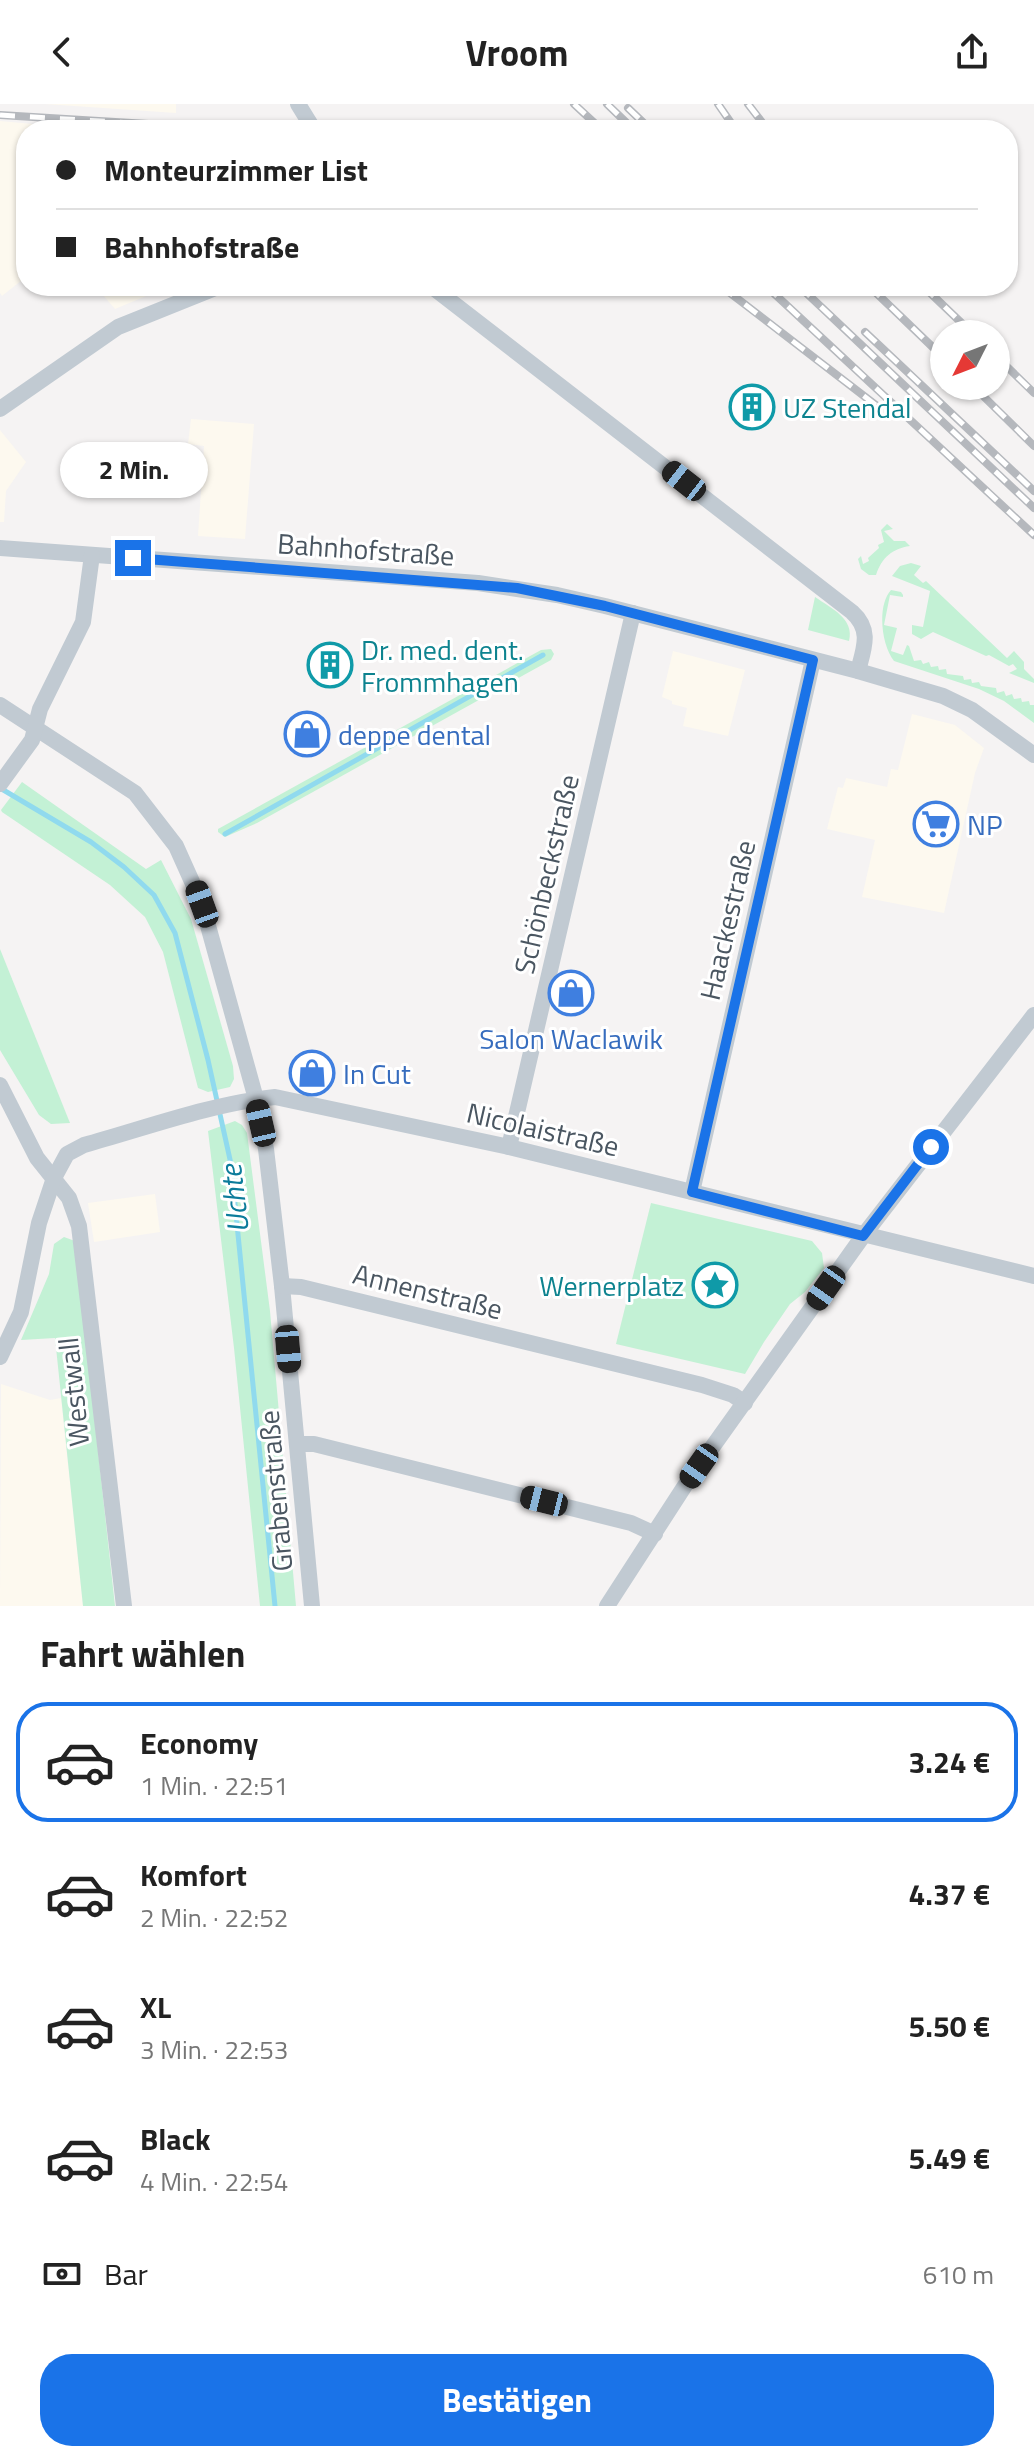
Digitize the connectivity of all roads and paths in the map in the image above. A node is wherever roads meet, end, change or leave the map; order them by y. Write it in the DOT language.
graph roads {
  1 [pos="195,296"];
  2 [pos="444,296"];
  3 [pos="0,409"];
  4 [pos="0,548"];
  5 [pos="92,555"];
  6 [pos="633,613"];
  7 [pos="813,660"];
  8 [pos="858,671"];
  9 [pos="0,705"];
  10 [pos="35,728"];
  11 [pos="1034,755"];
  12 [pos="5,778"];
  13 [pos="1034,1015"];
  14 [pos="0,1085"];
  15 [pos="256,1099"];
  16 [pos="509,1147"];
  17 [pos="54,1178"];
  18 [pos="692,1192"];
  19 [pos="863,1236"];
  20 [pos="1034,1276"];
  21 [pos="282,1286"];
  22 [pos="0,1357"];
  23 [pos="745,1403"];
  24 [pos="297,1444"];
  25 [pos="655,1534"];
  26 [pos="124,1606"];
  27 [pos="312,1606"];
  28 [pos="607,1606"];
  1 -- 3 [label="street"];
  2 -- 8 [label="street"];
  4 -- 5 [label="street, Bahnhofstraße"];
  5 -- 6 [label="street, Bahnhofstraße"];
  5 -- 10 [label="street"];
  6 -- 7 [label="street, Bahnhofstraße"];
  6 -- 16 [label="street, Schönbeckstraße"];
  7 -- 8 [label="street, Bahnhofstraße"];
  7 -- 18 [label="street, Haackestraße"];
  8 -- 11 [label="street, Bahnhofstraße"];
  9 -- 10 [label="street, Grabenstraße"];
  10 -- 12 [label="street"];
  10 -- 15 [label="street, Grabenstraße"];
  13 -- 19 [label="street"];
  14 -- 17 [label="street, Westwall"];
  15 -- 16 [label="street, Nicolaistraße"];
  15 -- 17 [label="street, Nicolaistraße"];
  15 -- 21 [label="street, Grabenstraße"];
  16 -- 18 [label="street, Nicolaistraße"];
  17 -- 22 [label="street"];
  17 -- 26 [label="street, Westwall"];
  18 -- 19 [label="street, Nicolaistraße"];
  19 -- 20 [label="street, Nicolaistraße"];
  19 -- 23 [label="street"];
  21 -- 23 [label="street, Annenstraße"];
  21 -- 24 [label="street, Grabenstraße"];
  23 -- 25 [label="street"];
  24 -- 25 [label="street"];
  24 -- 27 [label="street, Grabenstraße"];
  25 -- 28 [label="street"];
}
